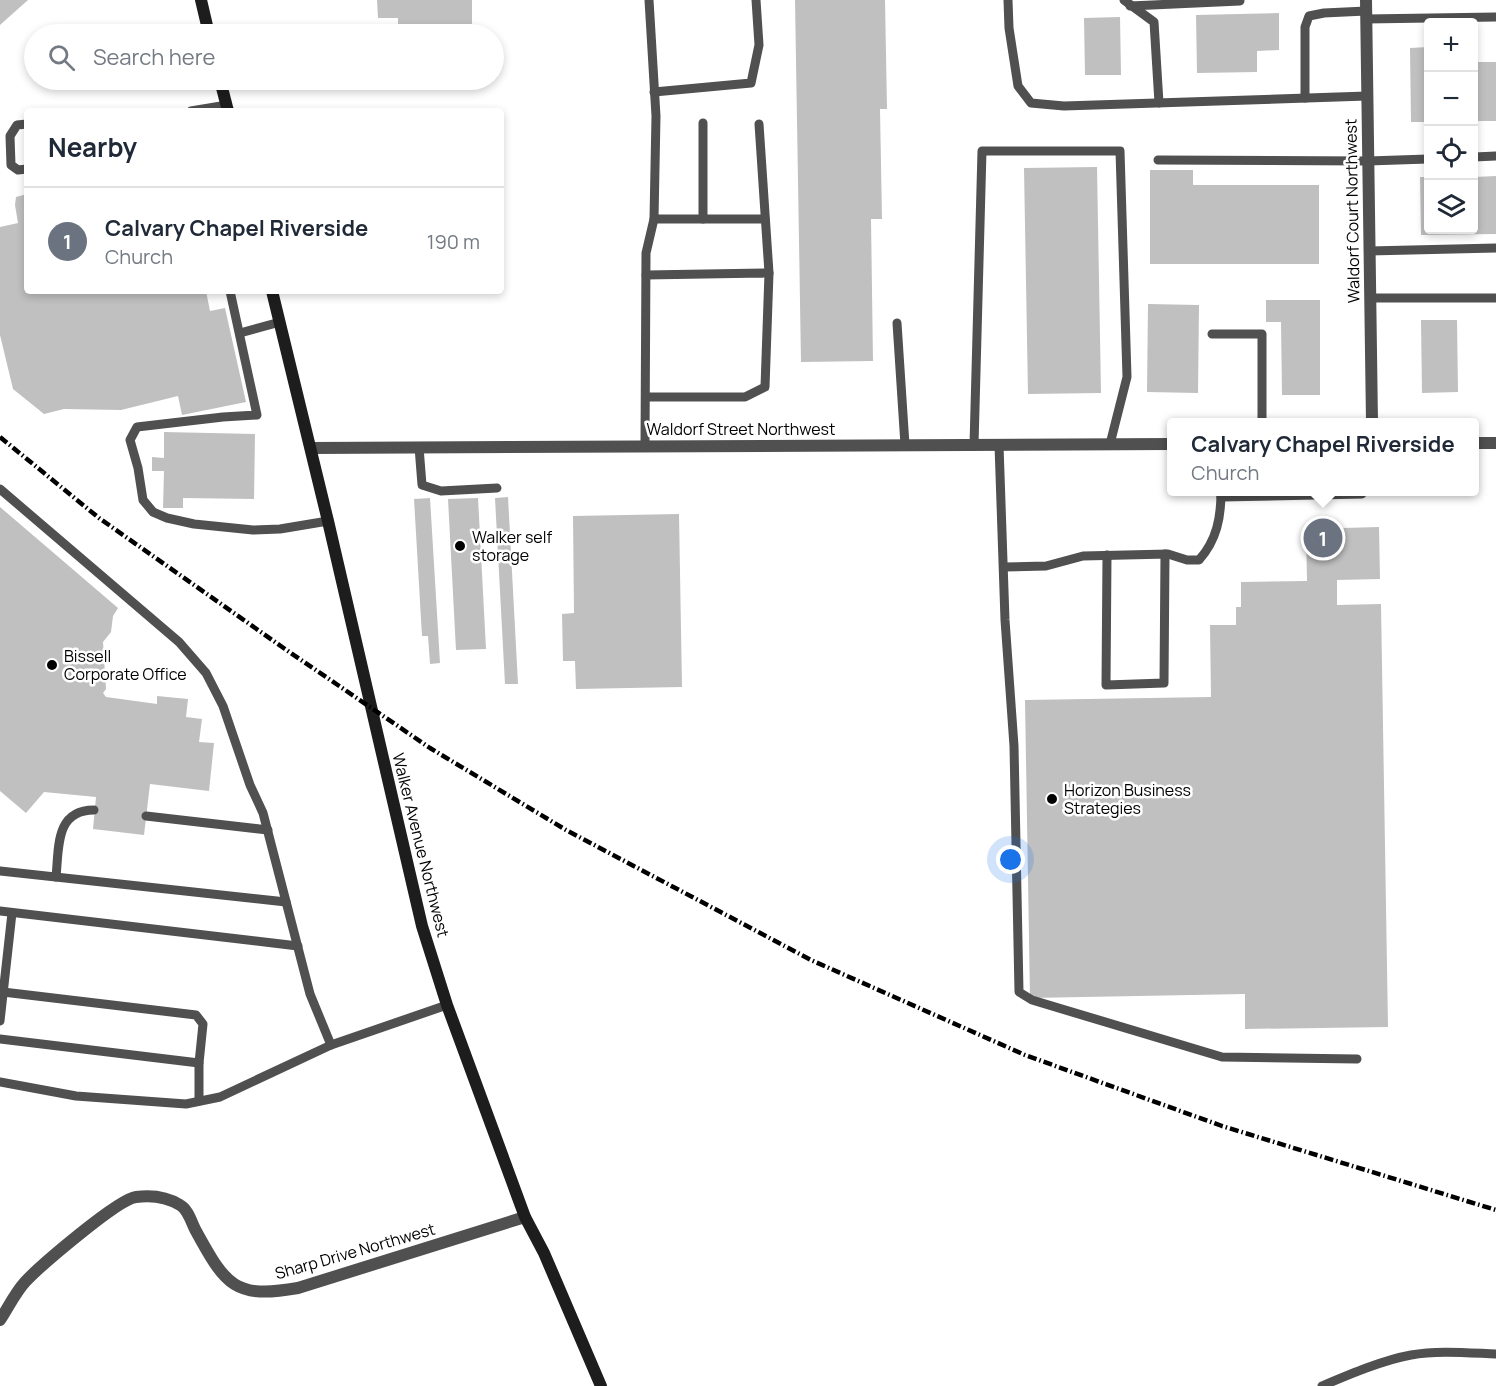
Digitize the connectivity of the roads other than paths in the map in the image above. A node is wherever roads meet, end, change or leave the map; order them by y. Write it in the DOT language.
graph roads {
  1 [pos="201,0"];
  2 [pos="649,0"];
  3 [pos="756,0"];
  4 [pos="1008,0"];
  5 [pos="1240,2"];
  6 [pos="1127,3"];
  7 [pos="1366,10"];
  8 [pos="1496,17"];
  9 [pos="207,24"];
  10 [pos="222,90"];
  11 [pos="654,92"];
  12 [pos="1367,96"];
  13 [pos="1305,98"];
  14 [pos="1159,103"];
  15 [pos="227,108"];
  16 [pos="703,123"];
  17 [pos="24,124"];
  18 [pos="759,124"];
  19 [pos="1496,156"];
  20 [pos="1478,157"];
  21 [pos="1424,159"];
  22 [pos="1158,160"];
  23 [pos="1368,161"];
  24 [pos="24,169"];
  25 [pos="654,219"];
  26 [pos="704,219"];
  27 [pos="765,219"];
  28 [pos="1496,248"];
  29 [pos="1369,251"];
  30 [pos="769,273"];
  31 [pos="646,275"];
  32 [pos="231,294"];
  33 [pos="273,294"];
  34 [pos="1370,298"];
  35 [pos="1496,298"];
  36 [pos="280,322"];
  37 [pos="897,323"];
  38 [pos="240,333"];
  39 [pos="1212,334"];
  40 [pos="646,397"];
  41 [pos="1262,418"];
  42 [pos="1372,418"];
  43 [pos="1479,443"];
  44 [pos="1496,443"];
  45 [pos="974,444"];
  46 [pos="999,444"];
  47 [pos="1110,444"];
  48 [pos="1167,444"];
  49 [pos="904,445"];
  50 [pos="645,446"];
  51 [pos="419,447"];
  52 [pos="311,448"];
  53 [pos="497,488"];
  54 [pos="0,489"];
  55 [pos="1221,496"];
  56 [pos="328,521"];
  57 [pos="1165,554"];
  58 [pos="1107,555"];
  59 [pos="1004,567"];
  60 [pos="94,810"];
  61 [pos="146,816"];
  62 [pos="268,830"];
  63 [pos="0,871"];
  64 [pos="56,877"];
  65 [pos="286,902"];
  66 [pos="0,911"];
  67 [pos="12,913"];
  68 [pos="298,946"];
  69 [pos="3,992"];
  70 [pos="447,1005"];
  71 [pos="1,1006"];
  72 [pos="0,1022"];
  73 [pos="0,1039"];
  74 [pos="331,1046"];
  75 [pos="1357,1059"];
  76 [pos="199,1063"];
  77 [pos="0,1082"];
  78 [pos="199,1101"];
  79 [pos="525,1217"];
  80 [pos="0,1320"];
  81 [pos="1496,1354"];
  82 [pos="601,1386"];
  83 [pos="1322,1386"];
  1 -- 9 [label="main road"];
  2 -- 11 [label="lane"];
  3 -- 11 [label="lane"];
  4 -- 14 [label="lane"];
  5 -- 6 [label="lane"];
  6 -- 14 [label="lane"];
  7 -- 8 [label="lane"];
  7 -- 12 [label="street, Waldorf Court Northwest"];
  7 -- 13 [label="lane"];
  10 -- 15 [label="main road"];
  11 -- 25 [label="lane"];
  12 -- 13 [label="lane"];
  12 -- 23 [label="street, Waldorf Court Northwest"];
  13 -- 14 [label="lane"];
  16 -- 26 [label="lane"];
  17 -- 24 [label="lane"];
  18 -- 27 [label="lane"];
  19 -- 20 [label="lane"];
  21 -- 23 [label="lane"];
  22 -- 23 [label="lane"];
  23 -- 29 [label="street, Waldorf Court Northwest"];
  25 -- 26 [label="lane"];
  25 -- 31 [label="lane"];
  26 -- 27 [label="lane"];
  27 -- 30 [label="lane"];
  28 -- 29 [label="lane"];
  29 -- 34 [label="street, Waldorf Court Northwest"];
  30 -- 31 [label="lane"];
  30 -- 40 [label="lane"];
  31 -- 40 [label="lane"];
  32 -- 38 [label="lane"];
  33 -- 36 [label="main road, Walker Avenue Northwest"];
  34 -- 35 [label="lane"];
  34 -- 42 [label="street, Waldorf Court Northwest"];
  36 -- 38 [label="lane"];
  36 -- 52 [label="main road, Walker Avenue Northwest"];
  37 -- 49 [label="lane"];
  38 -- 56 [label="lane"];
  39 -- 41 [label="lane"];
  40 -- 50 [label="lane"];
  43 -- 44 [label="street"];
  45 -- 46 [label="street, Waldorf Street Northwest"];
  45 -- 47 [label="lane"];
  45 -- 49 [label="street, Waldorf Street Northwest"];
  46 -- 47 [label="street, Waldorf Street Northwest"];
  46 -- 59 [label="lane"];
  47 -- 48 [label="street, Waldorf Street Northwest"];
  49 -- 50 [label="street, Waldorf Street Northwest"];
  50 -- 51 [label="street, Waldorf Street Northwest"];
  51 -- 52 [label="street, Waldorf Street Northwest"];
  51 -- 53 [label="lane"];
  52 -- 56 [label="main road, Walker Avenue Northwest"];
  54 -- 62 [label="lane"];
  55 -- 57 [label="lane"];
  56 -- 70 [label="main road, Walker Avenue Northwest"];
  57 -- 58 [label="lane"];
  57 -- 58 [label="lane"];
  58 -- 59 [label="lane"];
  59 -- 75 [label="lane"];
  60 -- 64 [label="lane"];
  61 -- 62 [label="lane"];
  62 -- 65 [label="lane"];
  63 -- 64 [label="lane"];
  64 -- 65 [label="lane"];
  65 -- 68 [label="lane"];
  66 -- 67 [label="lane"];
  67 -- 68 [label="lane"];
  67 -- 69 [label="lane"];
  68 -- 74 [label="lane"];
  69 -- 71 [label="lane"];
  69 -- 76 [label="lane"];
  70 -- 74 [label="lane"];
  70 -- 79 [label="main road, Walker Avenue Northwest"];
  71 -- 72 [label="lane"];
  73 -- 76 [label="lane"];
  74 -- 78 [label="lane"];
  76 -- 78 [label="lane"];
  77 -- 78 [label="lane"];
  79 -- 80 [label="street, Sharp Drive Northwest"];
  79 -- 82 [label="main road, Walker Avenue Northwest"];
  81 -- 83 [label="lane"];
}
